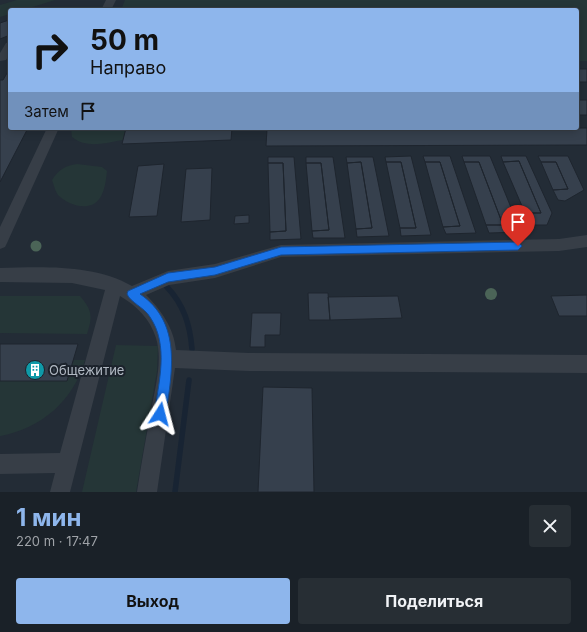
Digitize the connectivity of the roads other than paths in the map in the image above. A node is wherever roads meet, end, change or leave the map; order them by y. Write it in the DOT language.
graph roads {
  1 [pos="8,48"];
  2 [pos="0,58"];
  3 [pos="52,130"];
  4 [pos="587,241"];
  5 [pos="0,243"];
  6 [pos="0,275"];
  7 [pos="114,286"];
  8 [pos="132,294"];
  9 [pos="167,359"];
  10 [pos="587,364"];
  11 [pos="68,463"];
  12 [pos="0,464"];
  13 [pos="60,492"];
  14 [pos="147,492"];
  1 -- 2 [label="street"];
  3 -- 5 [label="street"];
  4 -- 8 [label="street"];
  6 -- 7 [label="street"];
  7 -- 8 [label="street"];
  7 -- 11 [label="street"];
  8 -- 9 [label="street"];
  9 -- 10 [label="street"];
  9 -- 14 [label="street"];
  11 -- 12 [label="street"];
  11 -- 13 [label="street"];
}
